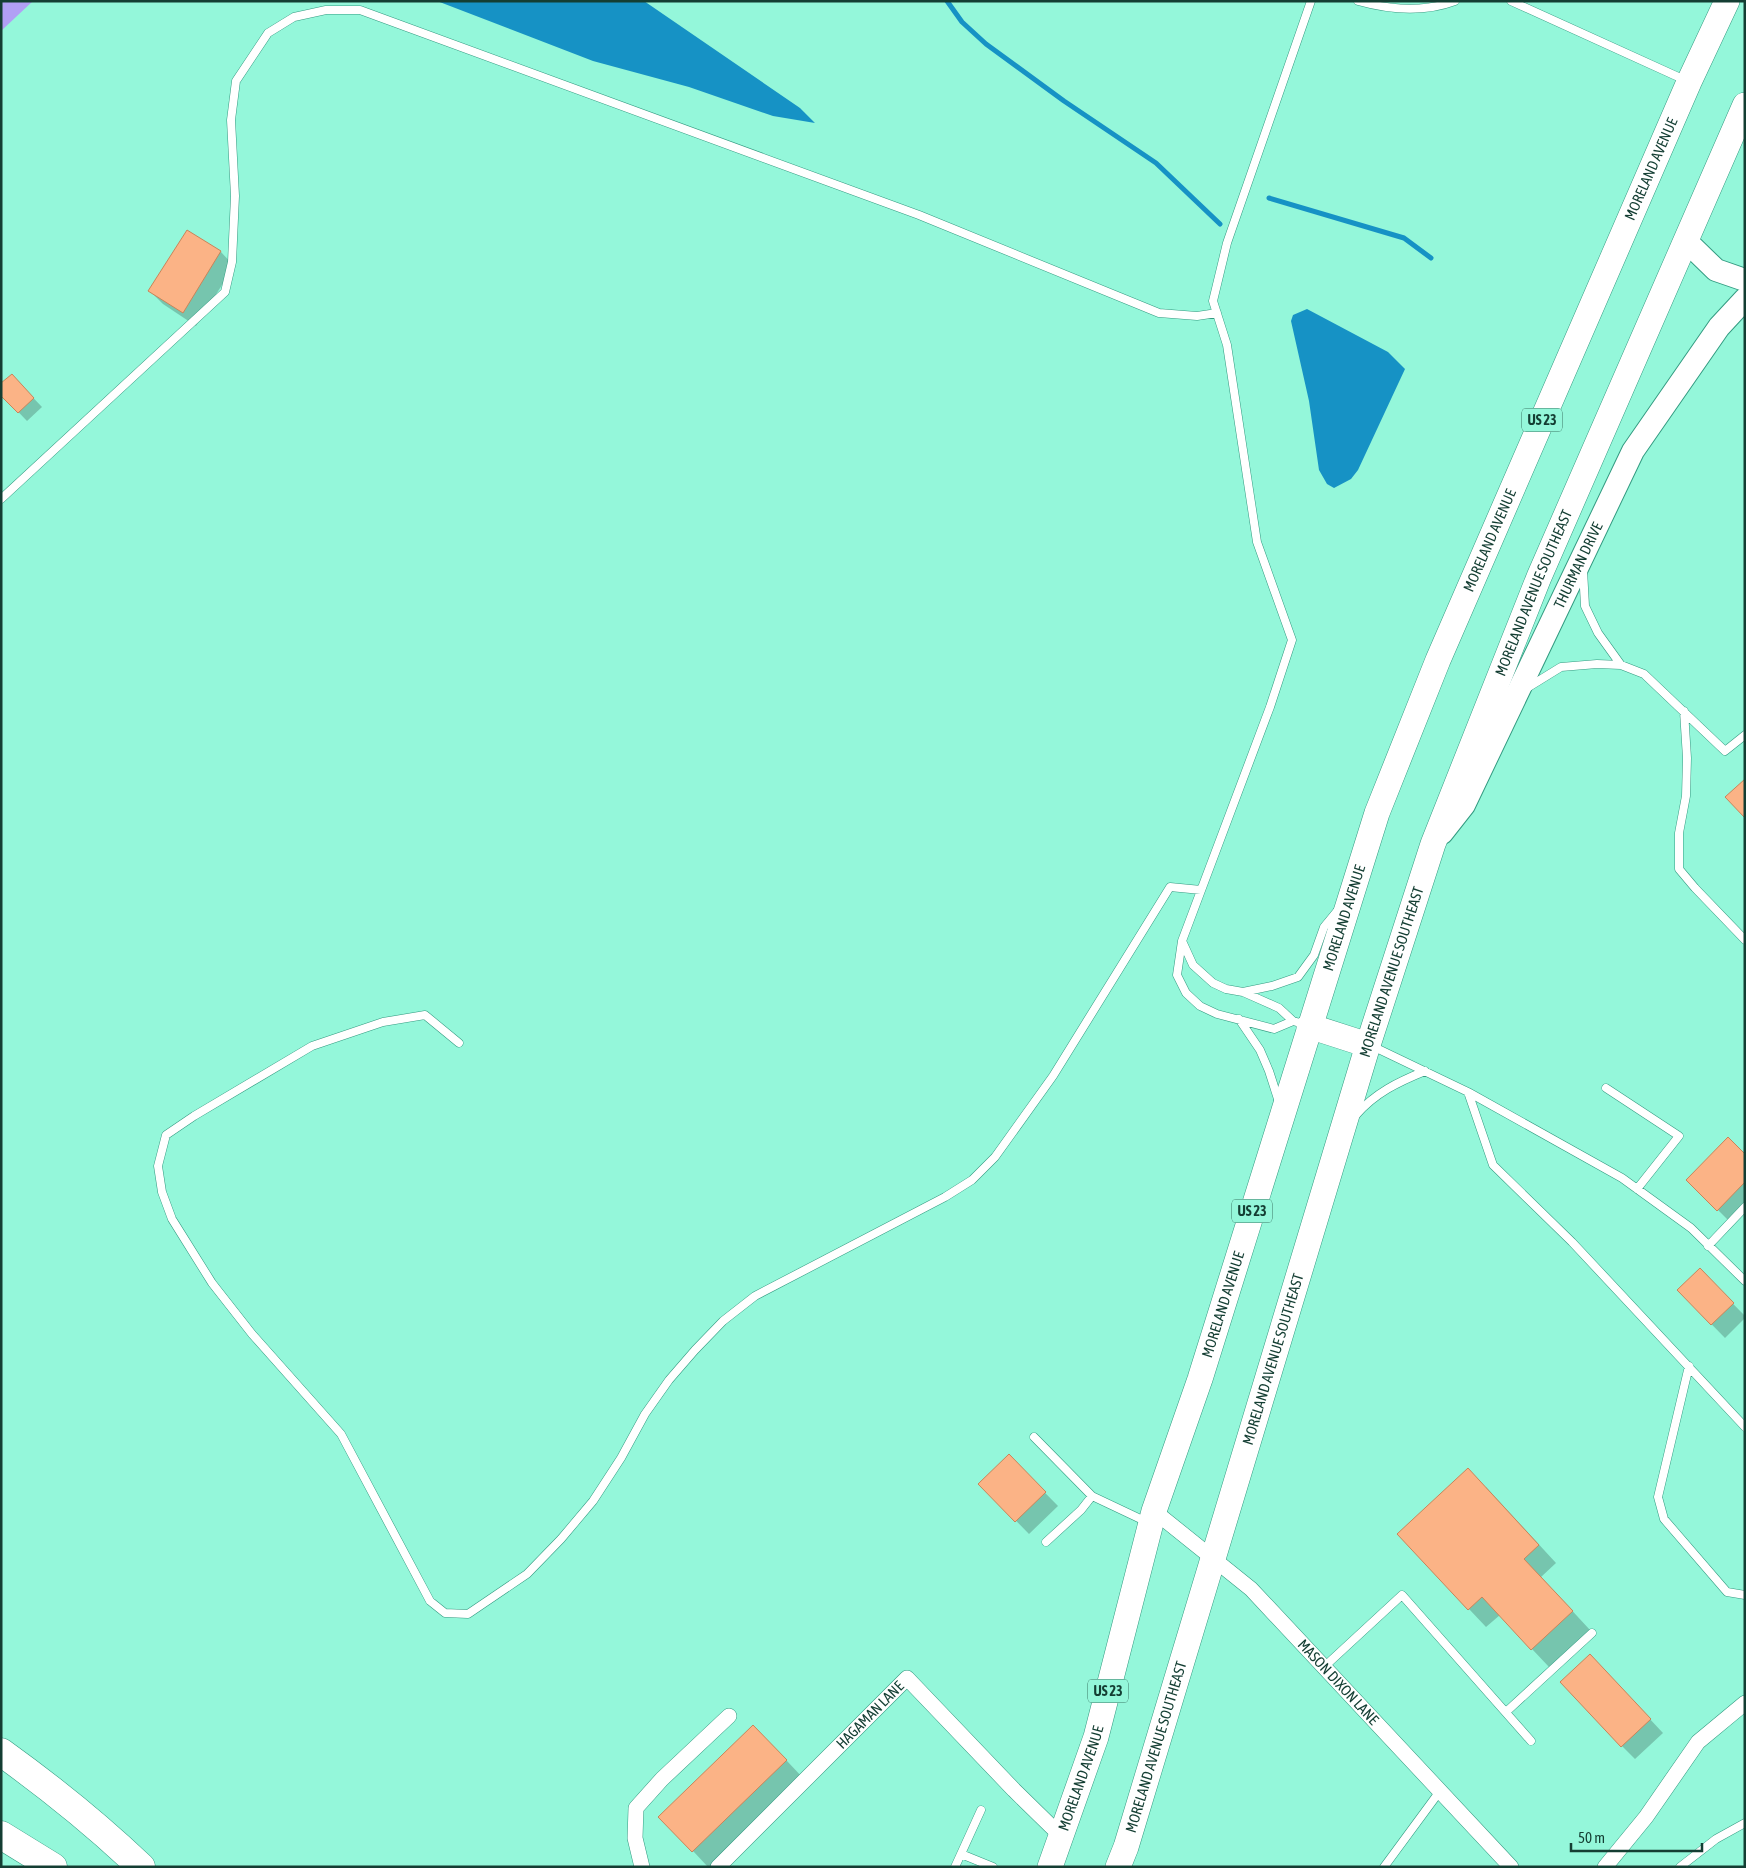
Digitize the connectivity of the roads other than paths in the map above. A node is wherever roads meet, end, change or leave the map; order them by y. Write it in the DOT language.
graph roads {
  1 [pos="1311,1"];
  2 [pos="1358,1"];
  3 [pos="1455,1"];
  4 [pos="1511,1"];
  5 [pos="1727,1"];
  6 [pos="1689,82"];
  7 [pos="1745,105"];
  8 [pos="1686,241"];
  9 [pos="1745,280"];
  10 [pos="1745,299"];
  11 [pos="1217,314"];
  12 [pos="1,499"];
  13 [pos="1582,557"];
  14 [pos="1621,665"];
  15 [pos="1517,694"];
  16 [pos="1684,711"];
  17 [pos="1745,735"];
  18 [pos="1433,844"];
  19 [pos="1201,890"];
  20 [pos="1352,894"];
  21 [pos="1182,940"];
  22 [pos="1745,940"];
  23 [pos="1244,992"];
  24 [pos="1239,1019"];
  25 [pos="1301,1023"];
  26 [pos="459,1043"];
  27 [pos="1368,1044"];
  28 [pos="1424,1071"];
  29 [pos="1606,1088"];
  30 [pos="1468,1092"];
  31 [pos="1283,1114"];
  32 [pos="1342,1132"];
  33 [pos="1637,1188"];
  34 [pos="1745,1207"];
  35 [pos="1708,1246"];
  36 [pos="1745,1282"];
  37 [pos="1689,1366"];
  38 [pos="1745,1427"];
  39 [pos="1034,1438"];
  40 [pos="1092,1496"];
  41 [pos="1152,1517"];
  42 [pos="1046,1542"];
  43 [pos="1214,1559"];
  44 [pos="1745,1595"];
  45 [pos="1592,1633"];
  46 [pos="1324,1667"];
  47 [pos="1745,1703"];
  48 [pos="1506,1712"];
  49 [pos="729,1716"];
  50 [pos="1531,1740"];
  51 [pos="1,1752"];
  52 [pos="1440,1791"];
  53 [pos="981,1810"];
  54 [pos="1745,1823"];
  55 [pos="1,1836"];
  56 [pos="1061,1836"];
  57 [pos="961,1854"];
  58 [pos="53,1867"];
  59 [pos="141,1867"];
  60 [pos="642,1867"];
  61 [pos="718,1867"];
  62 [pos="955,1867"];
  63 [pos="993,1867"];
  64 [pos="1050,1867"];
  65 [pos="1118,1867"];
  66 [pos="1384,1867"];
  67 [pos="1511,1867"];
  68 [pos="1605,1867"];
  69 [pos="1680,1867"];
  1 -- 11 [label="lane"];
  2 -- 3 [label="lane"];
  4 -- 6 [label="lane"];
  5 -- 6 [label="main road, MORELAND AVENUE / US 23"];
  6 -- 20 [label="main road, MORELAND AVENUE / US 23"];
  7 -- 8 [label="main road, MORELAND AVENUE SOUTHEAST"];
  8 -- 9 [label="main road"];
  8 -- 18 [label="main road, MORELAND AVENUE SOUTHEAST"];
  10 -- 13 [label="main road, THURMAN DRIVE"];
  11 -- 12 [label="lane"];
  11 -- 19 [label="lane"];
  13 -- 14 [label="lane"];
  13 -- 15 [label="main road, THURMAN DRIVE"];
  14 -- 15 [label="lane"];
  14 -- 16 [label="lane"];
  15 -- 18 [label="main road, THURMAN DRIVE"];
  16 -- 17 [label="lane"];
  16 -- 22 [label="lane"];
  18 -- 27 [label="main road, MORELAND AVENUE SOUTHEAST"];
  19 -- 21 [label="lane"];
  19 -- 26 [label="lane"];
  20 -- 23 [label="lane"];
  20 -- 25 [label="main road, MORELAND AVENUE / US 23"];
  21 -- 23 [label="lane"];
  21 -- 24 [label="lane"];
  23 -- 25 [label="lane"];
  24 -- 25 [label="lane"];
  24 -- 31 [label="lane"];
  25 -- 27 [label="main road"];
  25 -- 31 [label="main road, MORELAND AVENUE / US 23"];
  27 -- 28 [label="lane"];
  27 -- 32 [label="main road, MORELAND AVENUE SOUTHEAST"];
  28 -- 30 [label="lane"];
  28 -- 32 [label="lane"];
  29 -- 33 [label="lane"];
  30 -- 33 [label="lane"];
  30 -- 37 [label="lane"];
  31 -- 41 [label="main road, MORELAND AVENUE / US 23"];
  32 -- 43 [label="main road, MORELAND AVENUE SOUTHEAST"];
  33 -- 35 [label="lane"];
  34 -- 35 [label="lane"];
  35 -- 36 [label="lane"];
  37 -- 38 [label="lane"];
  37 -- 44 [label="lane"];
  39 -- 40 [label="lane"];
  40 -- 41 [label="lane"];
  40 -- 42 [label="lane"];
  41 -- 43 [label="street, MASON DIXON LANE"];
  41 -- 56 [label="main road, MORELAND AVENUE / US 23"];
  43 -- 46 [label="street, MASON DIXON LANE"];
  43 -- 65 [label="main road, MORELAND AVENUE SOUTHEAST"];
  45 -- 48 [label="lane"];
  46 -- 48 [label="lane"];
  46 -- 52 [label="street, MASON DIXON LANE"];
  47 -- 68 [label="street"];
  48 -- 50 [label="lane"];
  49 -- 60 [label="street"];
  51 -- 59 [label="highway"];
  52 -- 66 [label="lane"];
  52 -- 67 [label="street, MASON DIXON LANE"];
  53 -- 57 [label="lane"];
  54 -- 69 [label="lane"];
  55 -- 58 [label="highway"];
  56 -- 61 [label="street, HAGAMAN LANE"];
  56 -- 64 [label="main road, MORELAND AVENUE / US 23"];
  57 -- 62 [label="lane"];
  57 -- 63 [label="lane"];
}
